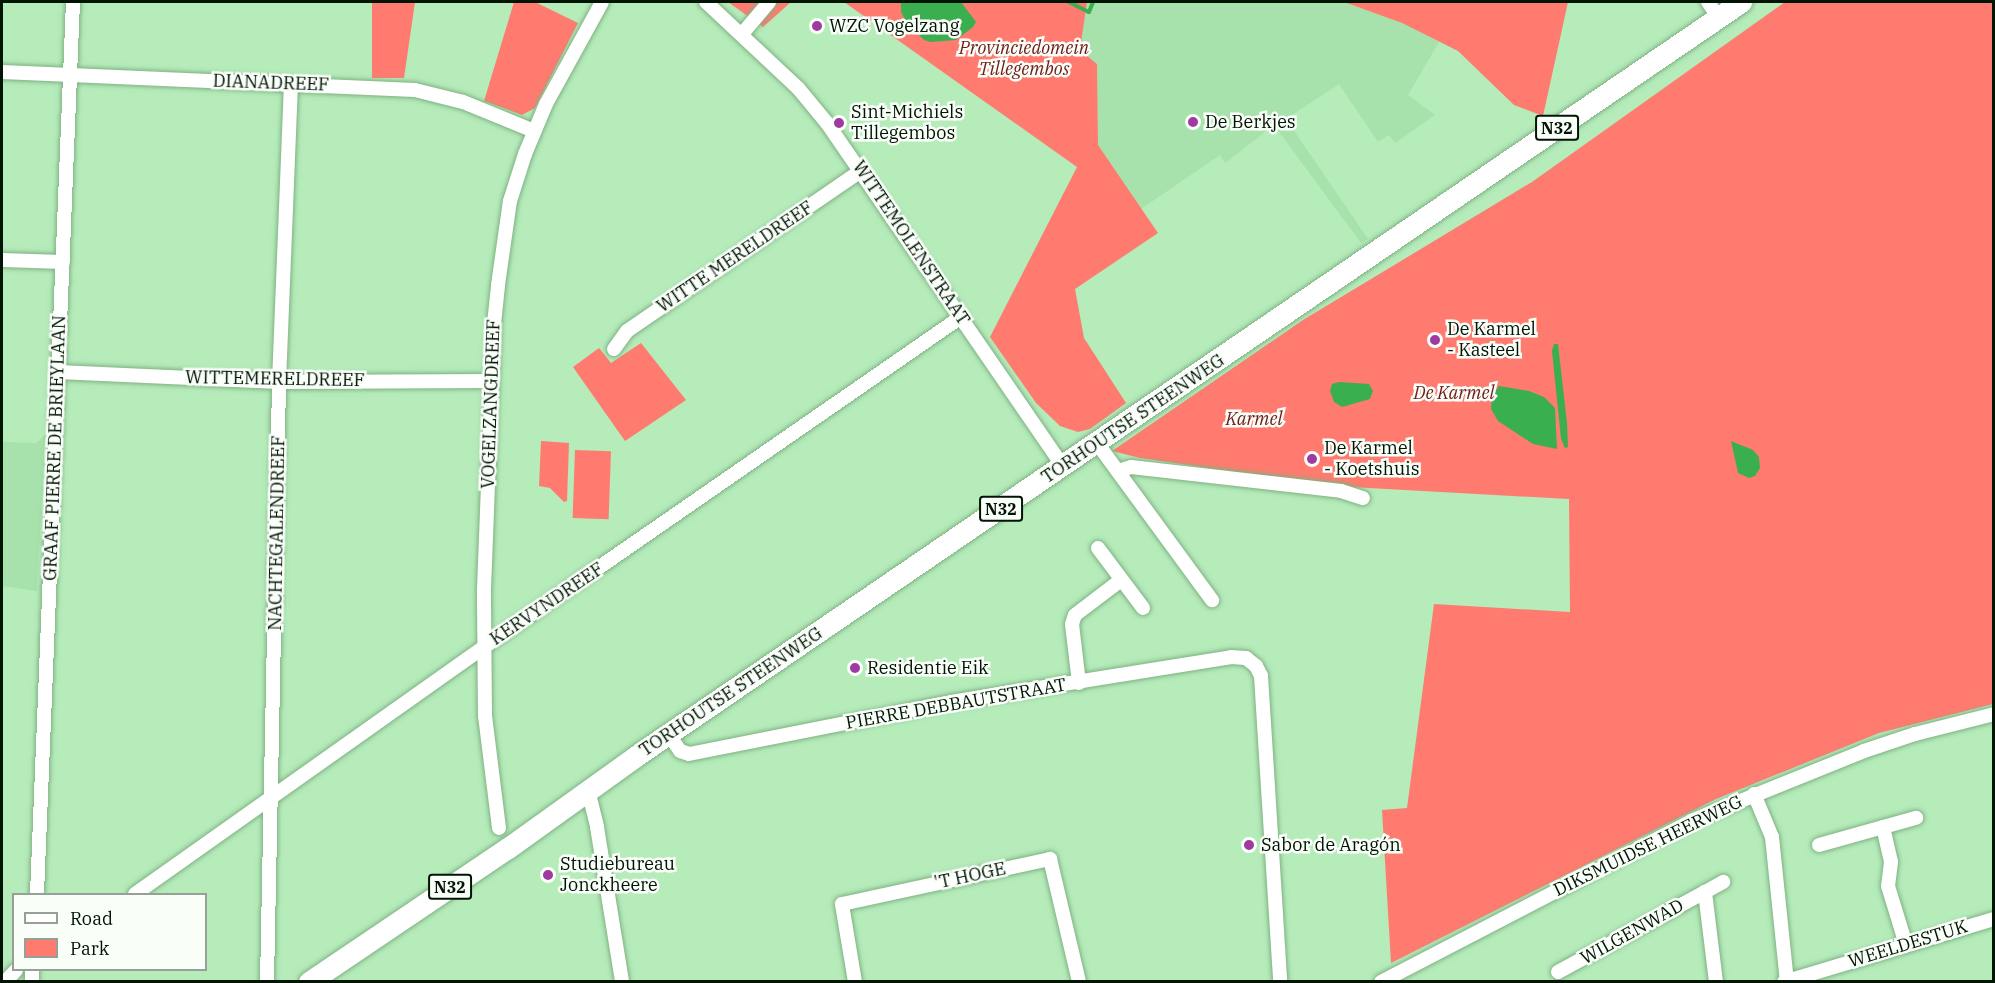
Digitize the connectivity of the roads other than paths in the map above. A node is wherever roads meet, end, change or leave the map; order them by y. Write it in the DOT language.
graph roads {
  1 [pos="73,2"];
  2 [pos="602,2"];
  3 [pos="706,2"];
  4 [pos="769,2"];
  5 [pos="1741,2"];
  6 [pos="1713,9"];
  7 [pos="742,34"];
  8 [pos="2,72"];
  9 [pos="71,75"];
  10 [pos="291,84"];
  11 [pos="534,132"];
  12 [pos="861,171"];
  13 [pos="2,260"];
  14 [pos="63,262"];
  15 [pos="961,317"];
  16 [pos="614,349"];
  17 [pos="58,372"];
  18 [pos="492,381"];
  19 [pos="279,382"];
  20 [pos="1097,443"];
  21 [pos="1063,466"];
  22 [pos="1118,471"];
  23 [pos="1363,498"];
  24 [pos="1098,548"];
  25 [pos="1121,580"];
  26 [pos="1212,600"];
  27 [pos="1143,609"];
  28 [pos="484,647"];
  29 [pos="1079,683"];
  30 [pos="1994,714"];
  31 [pos="669,735"];
  32 [pos="588,790"];
  33 [pos="1755,794"];
  34 [pos="272,798"];
  35 [pos="1916,818"];
  36 [pos="1882,827"];
  37 [pos="499,828"];
  38 [pos="1819,845"];
  39 [pos="1723,882"];
  40 [pos="1706,892"];
  41 [pos="36,893"];
  42 [pos="136,893"];
  43 [pos="1994,919"];
  44 [pos="1906,945"];
  45 [pos="1558,972"];
  46 [pos="267,981"];
  47 [pos="309,981"];
  48 [pos="622,981"];
  49 [pos="855,981"];
  50 [pos="1079,981"];
  51 [pos="1280,981"];
  52 [pos="1381,981"];
  53 [pos="1716,981"];
  54 [pos="1786,981"];
  1 -- 9 [label="street, GRAAF PIERRE DE BRIEYLAAN"];
  2 -- 11 [label="street, VOGELZANGDREEF"];
  3 -- 7 [label="street, WITTEMOLENSTRAAT"];
  4 -- 7 [label="street"];
  5 -- 6 [label="main road, TORHOUTSE STEENWEG / N32"];
  6 -- 20 [label="main road, TORHOUTSE STEENWEG / N32"];
  7 -- 12 [label="street, WITTEMOLENSTRAAT"];
  8 -- 9 [label="street, DIANADREEF"];
  9 -- 10 [label="street, DIANADREEF"];
  9 -- 14 [label="street, GRAAF PIERRE DE BRIEYLAAN"];
  10 -- 11 [label="street, DIANADREEF"];
  10 -- 19 [label="street, NACHTEGALENDREEF"];
  11 -- 18 [label="street, VOGELZANGDREEF"];
  12 -- 15 [label="street, WITTEMOLENSTRAAT"];
  12 -- 16 [label="street, WITTE MERELDREEF"];
  13 -- 14 [label="street"];
  14 -- 17 [label="street, GRAAF PIERRE DE BRIEYLAAN"];
  15 -- 21 [label="street, WITTEMOLENSTRAAT"];
  15 -- 28 [label="street, KERVYNDREEF"];
  17 -- 19 [label="street, WITTEMERELDREEF"];
  17 -- 41 [label="street, GRAAF PIERRE DE BRIEYLAAN"];
  18 -- 19 [label="street, WITTEMERELDREEF"];
  18 -- 28 [label="street, VOGELZANGDREEF"];
  19 -- 34 [label="street, NACHTEGALENDREEF"];
  20 -- 21 [label="main road, TORHOUTSE STEENWEG / N32"];
  20 -- 22 [label="street"];
  21 -- 31 [label="main road, TORHOUTSE STEENWEG / N32"];
  22 -- 23 [label="street, TORHOUTSE STEENWEG"];
  22 -- 26 [label="street"];
  24 -- 25 [label="street"];
  25 -- 27 [label="street"];
  25 -- 29 [label="street"];
  28 -- 34 [label="street, KERVYNDREEF"];
  28 -- 37 [label="street, VOGELZANGDREEF"];
  29 -- 31 [label="street, PIERRE DEBBAUTSTRAAT"];
  29 -- 51 [label="street, PIERRE DEBBAUTSTRAAT"];
  30 -- 33 [label="street, DIKSMUIDSE HEERWEG"];
  31 -- 32 [label="main road, TORHOUTSE STEENWEG / N32"];
  32 -- 47 [label="main road, TORHOUTSE STEENWEG / N32"];
  32 -- 48 [label="street"];
  33 -- 52 [label="street, DIKSMUIDSE HEERWEG"];
  33 -- 54 [label="street"];
  34 -- 42 [label="street, KERVYNDREEF"];
  34 -- 46 [label="street, NACHTEGALENDREEF"];
  35 -- 36 [label="street"];
  36 -- 38 [label="street"];
  36 -- 44 [label="street"];
  39 -- 40 [label="street, WILGENWAD"];
  40 -- 45 [label="street, WILGENWAD"];
  40 -- 53 [label="street, WILGENWAD"];
  43 -- 44 [label="street, WEELDESTUK"];
  44 -- 54 [label="street, WEELDESTUK"];
  49 -- 50 [label="street, 'T HOGE"];
}
